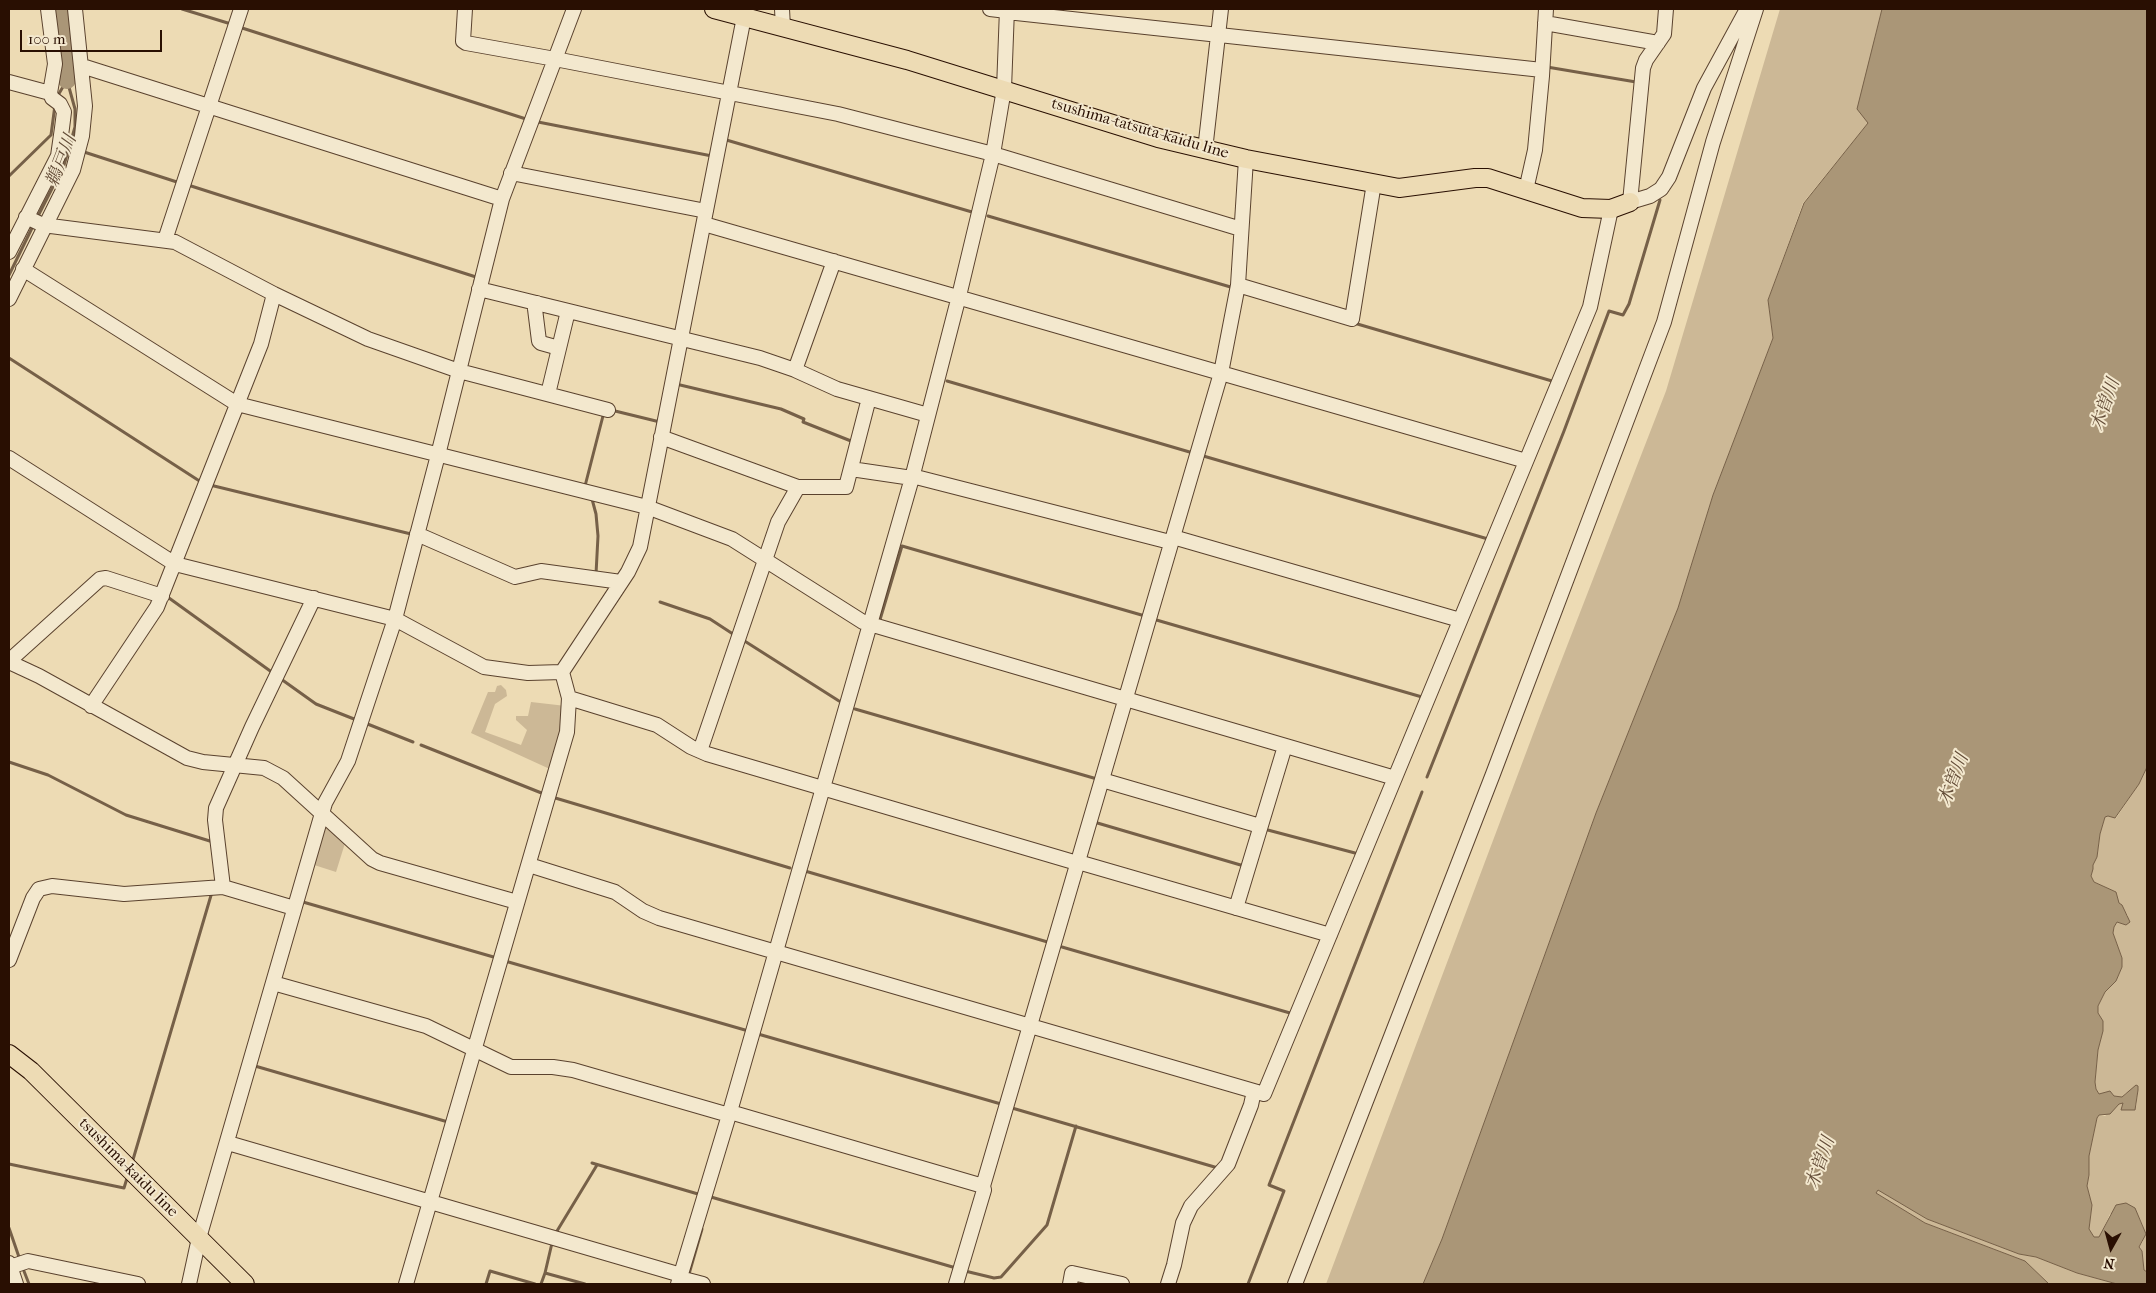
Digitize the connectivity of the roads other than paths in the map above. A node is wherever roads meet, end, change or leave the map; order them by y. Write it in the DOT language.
graph roads {
  1 [pos="48,9"];
  2 [pos="75,9"];
  3 [pos="240,9"];
  4 [pos="465,9"];
  5 [pos="574,9"];
  6 [pos="714,9"];
  7 [pos="782,9"];
  8 [pos="990,9"];
  9 [pos="1221,9"];
  10 [pos="1546,9"];
  11 [pos="1666,9"];
  12 [pos="1746,9"];
  13 [pos="1756,9"];
  14 [pos="1007,11"];
  15 [pos="744,17"];
  16 [pos="1545,23"];
  17 [pos="783,27"];
  18 [pos="1218,35"];
  19 [pos="1658,43"];
  20 [pos="555,58"];
  21 [pos="82,66"];
  22 [pos="1542,70"];
  23 [pos="9,82"];
  24 [pos="1004,88"];
  25 [pos="730,93"];
  26 [pos="54,98"];
  27 [pos="210,106"];
  28 [pos="1205,150"];
  29 [pos="993,154"];
  30 [pos="1246,159"];
  31 [pos="511,172"];
  32 [pos="1374,183"];
  33 [pos="1526,190"];
  34 [pos="502,199"];
  35 [pos="1630,202"];
  36 [pos="1611,209"];
  37 [pos="26,217"];
  38 [pos="705,218"];
  39 [pos="44,225"];
  40 [pos="1241,229"];
  41 [pos="165,240"];
  42 [pos="9,252"];
  43 [pos="834,261"];
  44 [pos="23,269"];
  45 [pos="1238,285"];
  46 [pos="479,289"];
  47 [pos="274,294"];
  48 [pos="959,296"];
  49 [pos="9,298"];
  50 [pos="537,303"];
  51 [pos="568,311"];
  52 [pos="681,339"];
  53 [pos="558,348"];
  54 [pos="795,370"];
  55 [pos="459,371"];
  56 [pos="1221,373"];
  57 [pos="548,394"];
  58 [pos="869,398"];
  59 [pos="237,404"];
  60 [pos="608,410"];
  61 [pos="928,415"];
  62 [pos="661,437"];
  63 [pos="438,455"];
  64 [pos="9,458"];
  65 [pos="1526,461"];
  66 [pos="851,469"];
  67 [pos="912,477"];
  68 [pos="798,487"];
  69 [pos="647,507"];
  70 [pos="417,534"];
  71 [pos="1172,540"];
  72 [pos="764,561"];
  73 [pos="175,564"];
  74 [pos="621,582"];
  75 [pos="162,596"];
  76 [pos="314,598"];
  77 [pos="394,619"];
  78 [pos="1460,620"];
  79 [pos="869,624"];
  80 [pos="9,662"];
  81 [pos="562,672"];
  82 [pos="569,698"];
  83 [pos="1126,699"];
  84 [pos="91,706"];
  85 [pos="1285,746"];
  86 [pos="700,751"];
  87 [pos="235,765"];
  88 [pos="1395,778"];
  89 [pos="1102,780"];
  90 [pos="821,789"];
  91 [pos="321,814"];
  92 [pos="1260,826"];
  93 [pos="1078,863"];
  94 [pos="529,864"];
  95 [pos="223,887"];
  96 [pos="518,902"];
  97 [pos="294,908"];
  98 [pos="1236,908"];
  99 [pos="1330,935"];
  100 [pos="775,951"];
  101 [pos="9,960"];
  102 [pos="273,983"];
  103 [pos="1031,1025"];
  104 [pos="475,1051"];
  105 [pos="9,1054"];
  106 [pos="1254,1091"];
  107 [pos="730,1113"];
  108 [pos="228,1143"];
  109 [pos="983,1186"];
  110 [pos="430,1202"];
  111 [pos="199,1238"];
  112 [pos="15,1264"];
  113 [pos="680,1279"];
  114 [pos="16,1284"];
  115 [pos="138,1284"];
  116 [pos="189,1284"];
  117 [pos="245,1284"];
  118 [pos="406,1284"];
  119 [pos="703,1284"];
  120 [pos="956,1284"];
  121 [pos="1070,1284"];
  122 [pos="1122,1284"];
  123 [pos="1168,1284"];
  124 [pos="1295,1284"];
  1 -- 26 [label="street"];
  2 -- 21 [label="street"];
  3 -- 27 [label="street"];
  4 -- 20 [label="street"];
  5 -- 20 [label="street"];
  6 -- 15 [label="main road, tsushima-tatsuta-kaidu line"];
  7 -- 17 [label="street"];
  8 -- 14 [label="street"];
  9 -- 18 [label="street"];
  10 -- 16 [label="street"];
  11 -- 19 [label="street"];
  12 -- 35 [label="street"];
  13 -- 124 [label="street"];
  14 -- 18 [label="street"];
  14 -- 24 [label="street"];
  15 -- 17 [label="main road, tsushima-tatsuta-kaidu line"];
  15 -- 25 [label="street"];
  16 -- 19 [label="street"];
  16 -- 22 [label="street"];
  17 -- 24 [label="main road, tsushima-tatsuta-kaidu line"];
  18 -- 22 [label="street"];
  18 -- 28 [label="street"];
  19 -- 35 [label="street"];
  20 -- 25 [label="street"];
  20 -- 31 [label="street"];
  21 -- 27 [label="street"];
  21 -- 39 [label="street"];
  22 -- 33 [label="street"];
  23 -- 26 [label="street"];
  24 -- 28 [label="main road, tsushima-tatsuta-kaidu line"];
  24 -- 29 [label="street"];
  25 -- 29 [label="street"];
  25 -- 38 [label="street"];
  26 -- 37 [label="street"];
  27 -- 34 [label="street"];
  27 -- 41 [label="street"];
  28 -- 30 [label="main road, tsushima-tatsuta-kaidu line"];
  29 -- 40 [label="street"];
  29 -- 48 [label="street"];
  30 -- 32 [label="main road, tsushima-tatsuta-kaidu line"];
  30 -- 40 [label="street"];
  31 -- 34 [label="street"];
  31 -- 38 [label="street"];
  32 -- 33 [label="main road, tsushima-tatsuta-kaidu line"];
  32 -- 45 [label="street"];
  33 -- 36 [label="main road, tsushima-tatsuta-kaidu line"];
  34 -- 46 [label="street"];
  35 -- 36 [label="main road, tsushima-tatsuta-kaidu line"];
  36 -- 65 [label="street"];
  37 -- 39 [label="street"];
  37 -- 42 [label="street"];
  38 -- 43 [label="street"];
  38 -- 52 [label="street"];
  39 -- 41 [label="street"];
  39 -- 44 [label="street"];
  40 -- 45 [label="street"];
  41 -- 47 [label="street"];
  43 -- 48 [label="street"];
  43 -- 54 [label="street"];
  44 -- 49 [label="street"];
  44 -- 59 [label="street"];
  45 -- 56 [label="street"];
  46 -- 50 [label="street"];
  46 -- 55 [label="street"];
  47 -- 55 [label="street"];
  47 -- 59 [label="street"];
  48 -- 56 [label="street"];
  48 -- 61 [label="street"];
  50 -- 51 [label="street"];
  50 -- 53 [label="street"];
  51 -- 52 [label="street"];
  51 -- 53 [label="street"];
  52 -- 54 [label="street"];
  52 -- 62 [label="street"];
  53 -- 57 [label="street"];
  54 -- 58 [label="street"];
  55 -- 57 [label="street"];
  55 -- 63 [label="street"];
  56 -- 65 [label="street"];
  56 -- 71 [label="street"];
  57 -- 60 [label="street"];
  58 -- 61 [label="street"];
  58 -- 66 [label="street"];
  59 -- 63 [label="street"];
  59 -- 73 [label="street"];
  61 -- 67 [label="street"];
  62 -- 68 [label="street"];
  62 -- 69 [label="street"];
  63 -- 69 [label="street"];
  63 -- 70 [label="street"];
  64 -- 73 [label="street"];
  65 -- 78 [label="street"];
  66 -- 67 [label="street"];
  66 -- 68 [label="street"];
  67 -- 71 [label="street"];
  67 -- 79 [label="street"];
  68 -- 72 [label="street"];
  69 -- 72 [label="street"];
  69 -- 74 [label="street"];
  70 -- 74 [label="street"];
  70 -- 77 [label="street"];
  71 -- 78 [label="street"];
  71 -- 83 [label="street"];
  72 -- 79 [label="street"];
  72 -- 86 [label="street"];
  73 -- 75 [label="street"];
  73 -- 76 [label="street"];
  74 -- 81 [label="street"];
  75 -- 80 [label="street"];
  75 -- 84 [label="street"];
  76 -- 77 [label="street"];
  76 -- 87 [label="street"];
  77 -- 81 [label="street"];
  77 -- 91 [label="street"];
  78 -- 88 [label="street"];
  79 -- 83 [label="street"];
  79 -- 90 [label="street"];
  80 -- 84 [label="street"];
  81 -- 82 [label="street"];
  82 -- 86 [label="street"];
  82 -- 94 [label="street"];
  83 -- 85 [label="street"];
  83 -- 89 [label="street"];
  84 -- 87 [label="street"];
  85 -- 88 [label="street"];
  85 -- 92 [label="street"];
  86 -- 90 [label="street"];
  87 -- 91 [label="street"];
  87 -- 95 [label="street"];
  88 -- 99 [label="street"];
  89 -- 92 [label="street"];
  89 -- 93 [label="street"];
  90 -- 93 [label="street"];
  90 -- 100 [label="street"];
  91 -- 96 [label="street"];
  91 -- 97 [label="street"];
  92 -- 98 [label="street"];
  93 -- 98 [label="street"];
  93 -- 103 [label="street"];
  94 -- 96 [label="street"];
  94 -- 100 [label="street"];
  95 -- 97 [label="street"];
  95 -- 101 [label="street"];
  96 -- 104 [label="street"];
  97 -- 102 [label="street"];
  98 -- 99 [label="street"];
  99 -- 106 [label="street"];
  100 -- 103 [label="street"];
  100 -- 107 [label="street"];
  102 -- 104 [label="street"];
  102 -- 108 [label="street"];
  103 -- 106 [label="street"];
  103 -- 109 [label="street"];
  104 -- 107 [label="street"];
  104 -- 110 [label="street"];
  105 -- 111 [label="main road, tsushima-kaidu line"];
  106 -- 123 [label="street"];
  107 -- 109 [label="street"];
  107 -- 113 [label="street"];
  108 -- 110 [label="street"];
  108 -- 111 [label="street"];
  109 -- 120 [label="street"];
  110 -- 113 [label="street"];
  110 -- 118 [label="street"];
  111 -- 116 [label="street"];
  111 -- 117 [label="main road, tsushima-kaidu line"];
  112 -- 114 [label="street"];
  112 -- 115 [label="street"];
  113 -- 119 [label="street"];
  121 -- 122 [label="street"];
}
